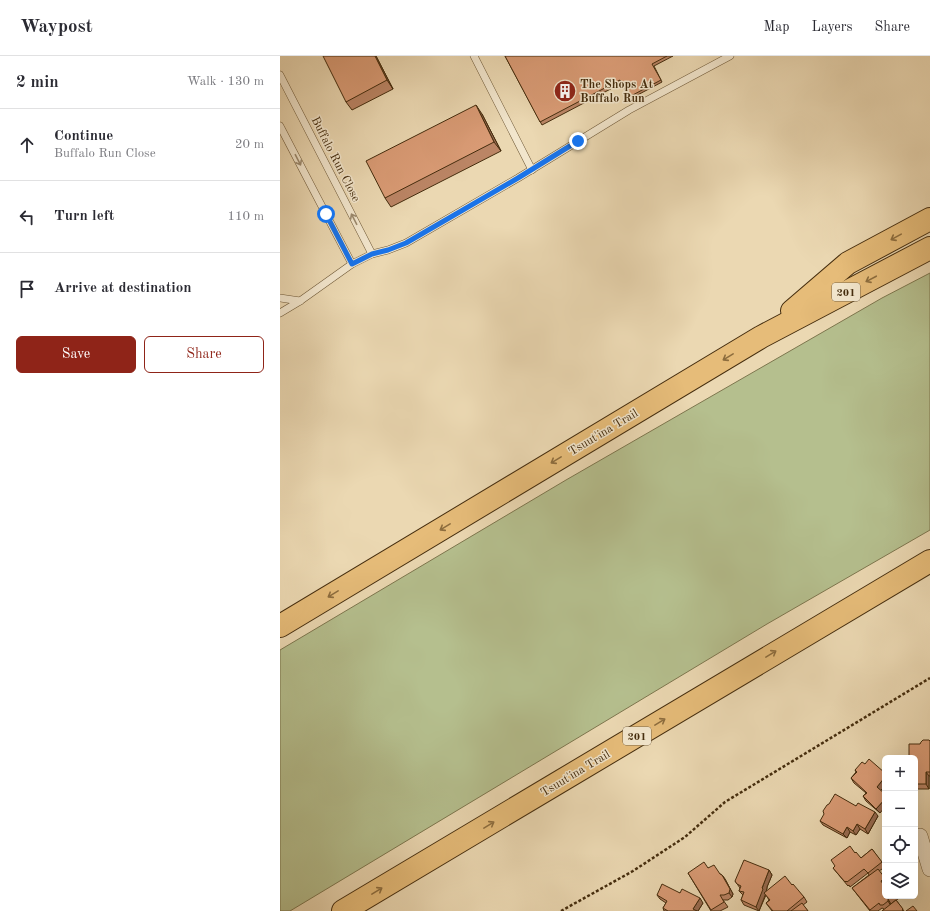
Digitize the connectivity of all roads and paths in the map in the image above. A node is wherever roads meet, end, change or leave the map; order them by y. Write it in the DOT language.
graph roads {
  1 [pos="474,56"];
  2 [pos="730,56"];
  3 [pos="280,75"];
  4 [pos="280,126"];
  5 [pos="532,170"];
  6 [pos="930,219"];
  7 [pos="930,248"];
  8 [pos="372,254"];
  9 [pos="352,264"];
  10 [pos="280,298"];
  11 [pos="300,301"];
  12 [pos="280,312"];
  13 [pos="761,337"];
  14 [pos="930,561"];
  15 [pos="280,626"];
  16 [pos="930,678"];
  17 [pos="920,836"];
  18 [pos="930,869"];
  19 [pos="343,911"];
  20 [pos="561,911"];
  1 -- 5 [label="lane"];
  2 -- 5 [label="lane"];
  8 -- 3 [label="lane, Buffalo Run Close, one-way"];
  4 -- 9 [label="lane, one-way"];
  5 -- 8 [label="lane"];
  6 -- 13 [label="highway, one-way"];
  7 -- 13 [label="highway, Tsuut'ina Trail / 201, one-way"];
  8 -- 9 [label="lane"];
  9 -- 11 [label="lane"];
  10 -- 11 [label="lane"];
  11 -- 12 [label="lane"];
  13 -- 15 [label="highway, Tsuut'ina Trail / 201, one-way"];
  19 -- 14 [label="highway, Tsuut'ina Trail / 201, one-way"];
  16 -- 20 [label="path"];
  17 -- 18 [label="street"];
}
